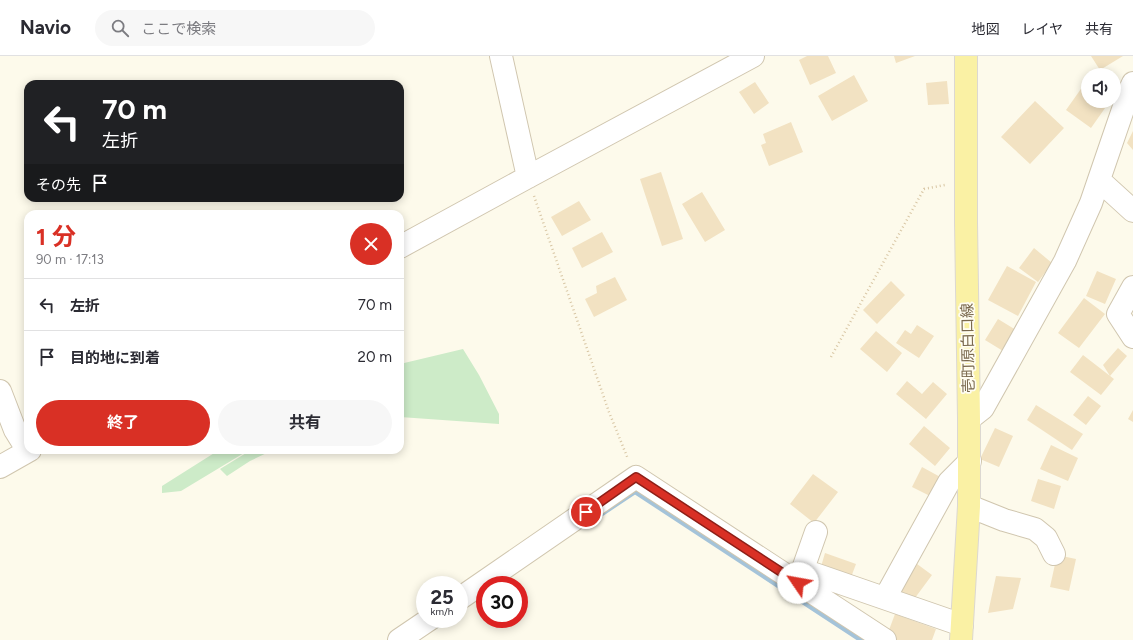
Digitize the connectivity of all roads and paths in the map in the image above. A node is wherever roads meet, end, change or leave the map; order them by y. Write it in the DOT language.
graph roads {
  1 [pos="501,56"];
  2 [pos="753,56"];
  3 [pos="966,56"];
  4 [pos="1133,83"];
  5 [pos="528,177"];
  6 [pos="1099,180"];
  7 [pos="966,181"];
  8 [pos="1133,211"];
  9 [pos="404,245"];
  10 [pos="1133,287"];
  11 [pos="1133,336"];
  12 [pos="831,357"];
  13 [pos="0,391"];
  14 [pos="970,419"];
  15 [pos="8,428"];
  16 [pos="24,446"];
  17 [pos="24,454"];
  18 [pos="970,461"];
  19 [pos="0,467"];
  20 [pos="636,477"];
  21 [pos="969,506"];
  22 [pos="816,532"];
  23 [pos="1054,554"];
  24 [pos="800,577"];
  25 [pos="468,593"];
  26 [pos="885,598"];
  27 [pos="417,628"];
  28 [pos="962,632"];
  29 [pos="399,640"];
  30 [pos="885,640"];
  1 -- 5 [label="street"];
  2 -- 5 [label="street"];
  3 -- 7 [label="main road, 壱町原白口線"];
  4 -- 6 [label="street"];
  5 -- 9 [label="street"];
  5 -- 20 [label="path"];
  6 -- 8 [label="street"];
  6 -- 14 [label="street"];
  7 -- 12 [label="path"];
  7 -- 14 [label="main road, 壱町原白口線"];
  10 -- 11 [label="street"];
  13 -- 15 [label="street"];
  14 -- 18 [label="main road, 壱町原白口線"];
  15 -- 16 [label="street"];
  17 -- 19 [label="street"];
  18 -- 21 [label="main road, 壱町原白口線"];
  18 -- 26 [label="street"];
  20 -- 24 [label="street"];
  20 -- 25 [label="street"];
  21 -- 23 [label="street"];
  21 -- 28 [label="main road, 壱町原白口線"];
  22 -- 24 [label="street"];
  24 -- 26 [label="street"];
  24 -- 30 [label="street"];
  26 -- 28 [label="street"];
  27 -- 29 [label="street"];
}
